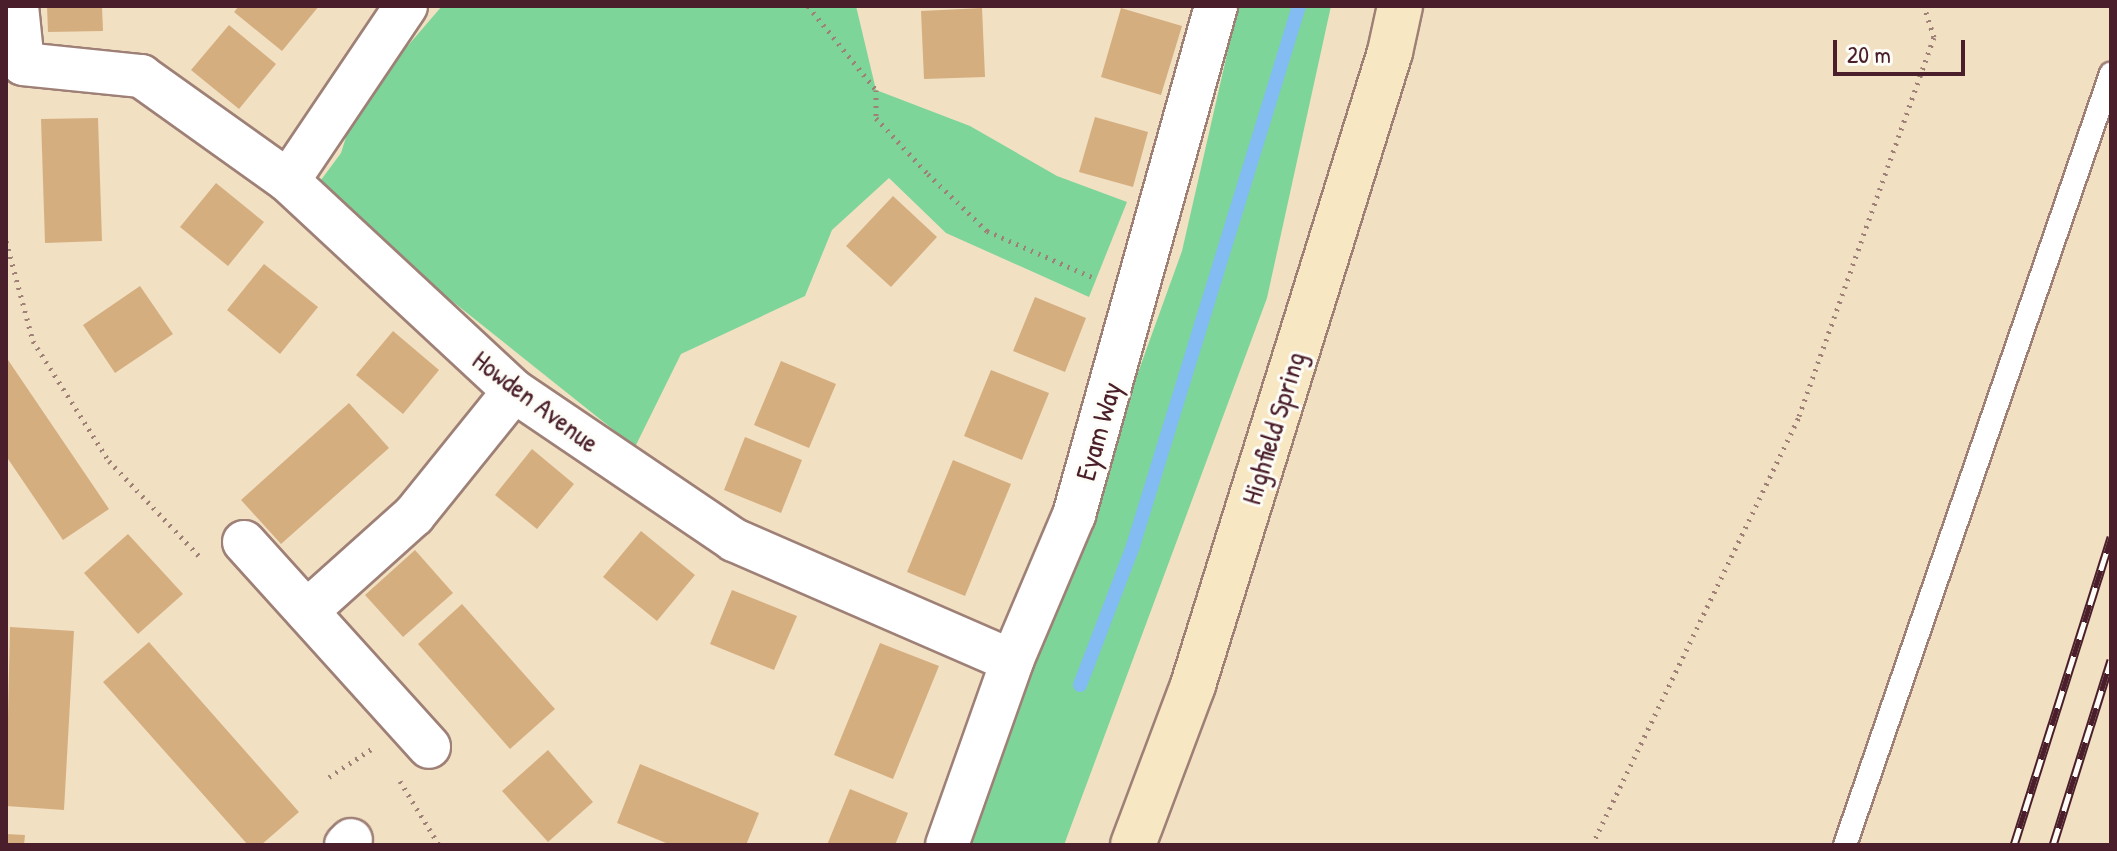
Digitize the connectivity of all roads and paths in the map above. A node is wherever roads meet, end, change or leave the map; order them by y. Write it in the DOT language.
graph roads {
  1 [pos="17,6"];
  2 [pos="406,6"];
  3 [pos="808,6"];
  4 [pos="1216,6"];
  5 [pos="1400,6"];
  6 [pos="1924,6"];
  7 [pos="2111,74"];
  8 [pos="288,181"];
  9 [pos="1136,294"];
  10 [pos="514,391"];
  11 [pos="244,542"];
  12 [pos="307,611"];
  13 [pos="1012,661"];
  14 [pos="377,746"];
  15 [pos="429,747"];
  16 [pos="329,777"];
  17 [pos="947,845"];
  18 [pos="1133,845"];
  19 [pos="1592,845"];
  20 [pos="1845,845"];
  1 -- 8 [label="street, Howden Avenue"];
  2 -- 8 [label="street"];
  3 -- 9 [label="path"];
  4 -- 9 [label="street, Eyam Way"];
  5 -- 18 [label="main road, Highfield Spring"];
  6 -- 19 [label="path"];
  7 -- 20 [label="lane"];
  8 -- 10 [label="street, Howden Avenue"];
  9 -- 13 [label="street, Eyam Way"];
  10 -- 12 [label="street"];
  10 -- 13 [label="street, Howden Avenue"];
  11 -- 12 [label="street"];
  12 -- 15 [label="street"];
  13 -- 17 [label="street, Eyam Way"];
  14 -- 16 [label="path"];
}
